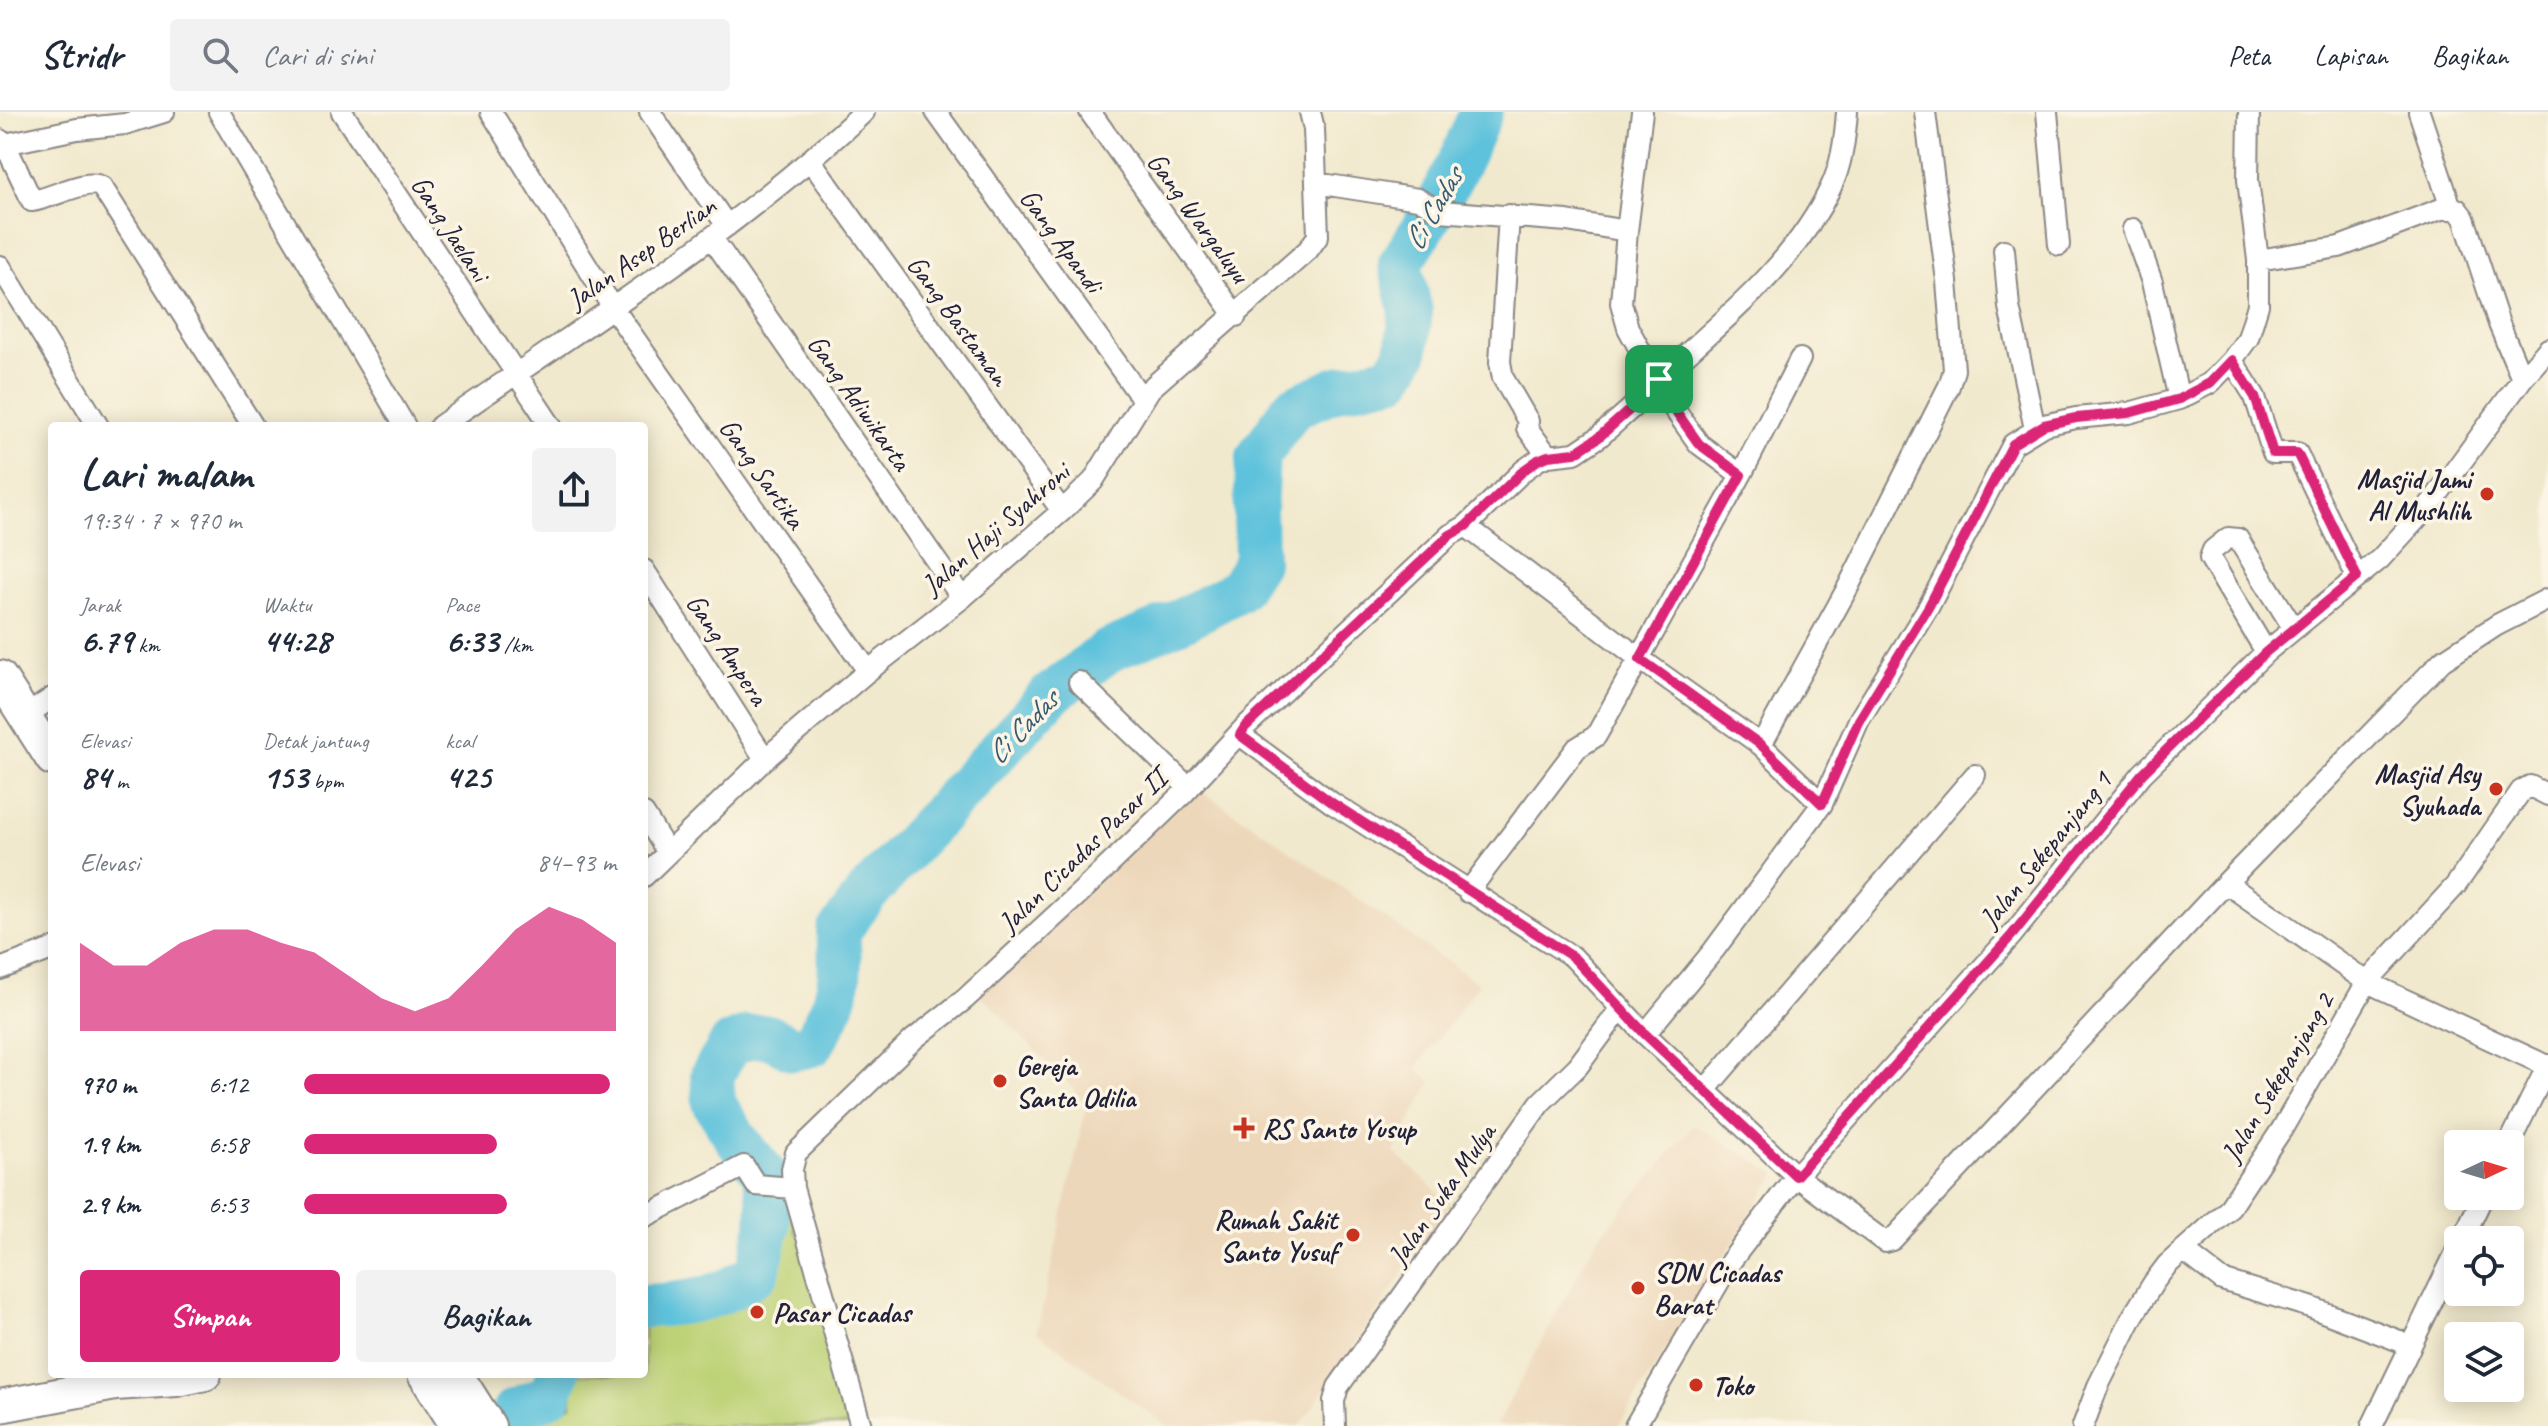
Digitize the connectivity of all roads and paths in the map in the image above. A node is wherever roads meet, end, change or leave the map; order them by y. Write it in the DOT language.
graph roads {
  1 [pos="164,112"];
  2 [pos="342,112"];
  3 [pos="491,112"];
  4 [pos="650,112"];
  5 [pos="864,112"];
  6 [pos="936,112"];
  7 [pos="1090,112"];
  8 [pos="1310,112"];
  9 [pos="1642,112"];
  10 [pos="1847,112"];
  11 [pos="1925,112"];
  12 [pos="2047,112"];
  13 [pos="2249,112"];
  14 [pos="2419,112"];
  15 [pos="226,115"];
  16 [pos="3,142"];
  17 [pos="811,161"];
  18 [pos="1316,183"];
  19 [pos="2451,208"];
  20 [pos="1509,215"];
  21 [pos="2133,229"];
  22 [pos="1627,231"];
  23 [pos="719,232"];
  24 [pos="2059,245"];
  25 [pos="2004,250"];
  26 [pos="2258,260"];
  27 [pos="0,266"];
  28 [pos="613,308"];
  29 [pos="1236,316"];
  30 [pos="2548,349"];
  31 [pos="1800,359"];
  32 [pos="2232,360"];
  33 [pos="517,373"];
  34 [pos="1659,379"];
  35 [pos="2522,379"];
  36 [pos="2179,399"];
  37 [pos="1143,400"];
  38 [pos="96,422"];
  39 [pos="250,422"];
  40 [pos="403,422"];
  41 [pos="446,422"];
  42 [pos="548,422"];
  43 [pos="2035,429"];
  44 [pos="1548,456"];
  45 [pos="1741,475"];
  46 [pos="1062,511"];
  47 [pos="1466,526"];
  48 [pos="648,576"];
  49 [pos="2357,577"];
  50 [pos="962,598"];
  51 [pos="2548,599"];
  52 [pos="2294,629"];
  53 [pos="2266,652"];
  54 [pos="1640,659"];
  55 [pos="868,671"];
  56 [pos="0,677"];
  57 [pos="1079,682"];
  58 [pos="48,701"];
  59 [pos="24,717"];
  60 [pos="1240,735"];
  61 [pos="1761,745"];
  62 [pos="48,753"];
  63 [pos="765,759"];
  64 [pos="1975,775"];
  65 [pos="1189,788"];
  66 [pos="2548,795"];
  67 [pos="1822,804"];
  68 [pos="648,820"];
  69 [pos="668,853"];
  70 [pos="648,872"];
  71 [pos="2226,883"];
  72 [pos="1468,892"];
  73 [pos="48,951"];
  74 [pos="0,969"];
  75 [pos="2367,982"];
  76 [pos="1621,1008"];
  77 [pos="1645,1034"];
  78 [pos="2548,1065"];
  79 [pos="1706,1089"];
  80 [pos="2516,1130"];
  81 [pos="1796,1176"];
  82 [pos="774,1186"];
  83 [pos="648,1215"];
  84 [pos="2183,1250"];
  85 [pos="2444,1276"];
  86 [pos="2410,1345"];
  87 [pos="186,1378"];
  88 [pos="427,1378"];
  89 [pos="459,1378"];
  90 [pos="121,1379"];
  91 [pos="0,1406"];
  92 [pos="457,1426"];
  93 [pos="489,1426"];
  94 [pos="861,1426"];
  95 [pos="1335,1426"];
  96 [pos="1635,1426"];
  97 [pos="2083,1426"];
  98 [pos="2372,1426"];
  1 -- 16 [label="street"];
  2 -- 33 [label="street, Gang Jaelani"];
  3 -- 28 [label="street, Gang Sartika"];
  4 -- 23 [label="street, Gang Adiwikarta"];
  5 -- 17 [label="street, Jalan Asep Berlian"];
  6 -- 37 [label="street, Gang Apandi"];
  7 -- 29 [label="street, Gang Wargaluyu"];
  8 -- 18 [label="street, Jalan Haji Syahroni"];
  9 -- 22 [label="street"];
  10 -- 34 [label="street, Jalan Cicadas Pasar II"];
  11 -- 61 [label="street"];
  12 -- 24 [label="street"];
  13 -- 26 [label="street"];
  14 -- 19 [label="street"];
  15 -- 40 [label="street"];
  16 -- 39 [label="street"];
  17 -- 23 [label="street, Jalan Asep Berlian"];
  17 -- 46 [label="street, Gang Bastaman"];
  18 -- 20 [label="street"];
  18 -- 29 [label="street, Jalan Haji Syahroni"];
  19 -- 26 [label="street"];
  19 -- 35 [label="street"];
  20 -- 22 [label="street"];
  20 -- 44 [label="street"];
  21 -- 36 [label="street"];
  22 -- 34 [label="street"];
  23 -- 28 [label="street, Jalan Asep Berlian"];
  23 -- 50 [label="street, Gang Adiwikarta"];
  25 -- 43 [label="street"];
  26 -- 32 [label="street"];
  27 -- 38 [label="street"];
  28 -- 33 [label="street, Jalan Asep Berlian"];
  28 -- 55 [label="street, Gang Sartika"];
  29 -- 37 [label="street, Jalan Haji Syahroni"];
  30 -- 35 [label="street, Jalan Sekepanjang 1"];
  31 -- 45 [label="street"];
  32 -- 36 [label="street"];
  32 -- 49 [label="street"];
  33 -- 41 [label="street, Jalan Asep Berlian"];
  33 -- 42 [label="street"];
  34 -- 44 [label="street, Jalan Cicadas Pasar II"];
  34 -- 45 [label="street"];
  35 -- 49 [label="street, Jalan Sekepanjang 1"];
  36 -- 43 [label="street"];
  37 -- 46 [label="street, Jalan Haji Syahroni"];
  43 -- 67 [label="street"];
  44 -- 47 [label="street, Jalan Cicadas Pasar II"];
  45 -- 54 [label="street"];
  46 -- 50 [label="street, Jalan Haji Syahroni"];
  47 -- 54 [label="street"];
  47 -- 60 [label="street, Jalan Cicadas Pasar II"];
  48 -- 63 [label="street, Gang Ampera"];
  49 -- 52 [label="street, Jalan Sekepanjang 1"];
  50 -- 55 [label="street, Jalan Haji Syahroni"];
  51 -- 71 [label="street"];
  52 -- 53 [label="street, Jalan Sekepanjang 1"];
  52 -- 53 [label="street"];
  53 -- 81 [label="street, Jalan Sekepanjang 1"];
  54 -- 61 [label="street"];
  54 -- 72 [label="street"];
  55 -- 63 [label="street, Jalan Haji Syahroni"];
  56 -- 59 [label="main road"];
  57 -- 65 [label="street"];
  58 -- 59 [label="street"];
  59 -- 62 [label="main road"];
  60 -- 65 [label="street, Jalan Cicadas Pasar II"];
  60 -- 72 [label="street"];
  61 -- 67 [label="street"];
  63 -- 69 [label="street, Jalan Haji Syahroni"];
  64 -- 79 [label="street"];
  65 -- 82 [label="street, Jalan Cicadas Pasar II"];
  66 -- 75 [label="street, Jalan Sekepanjang 2"];
  67 -- 77 [label="street"];
  68 -- 69 [label="street"];
  69 -- 70 [label="street, Jalan Haji Syahroni"];
  71 -- 75 [label="street"];
  71 -- 81 [label="street"];
  72 -- 76 [label="street"];
  73 -- 74 [label="street"];
  75 -- 78 [label="street"];
  75 -- 84 [label="street, Jalan Sekepanjang 2"];
  76 -- 77 [label="street"];
  76 -- 95 [label="street, Jalan Suka Mulya"];
  77 -- 79 [label="street"];
  78 -- 80 [label="street"];
  79 -- 81 [label="street"];
  81 -- 96 [label="street, Jalan Sekepanjang 1"];
  82 -- 83 [label="street"];
  82 -- 94 [label="street, Jalan Cicadas Pasar II"];
  84 -- 86 [label="street"];
  84 -- 97 [label="street, Jalan Sekepanjang 2"];
  85 -- 86 [label="street"];
  86 -- 98 [label="street"];
  87 -- 90 [label="main road"];
  88 -- 92 [label="main road"];
  89 -- 93 [label="main road"];
  90 -- 91 [label="main road"];
}
